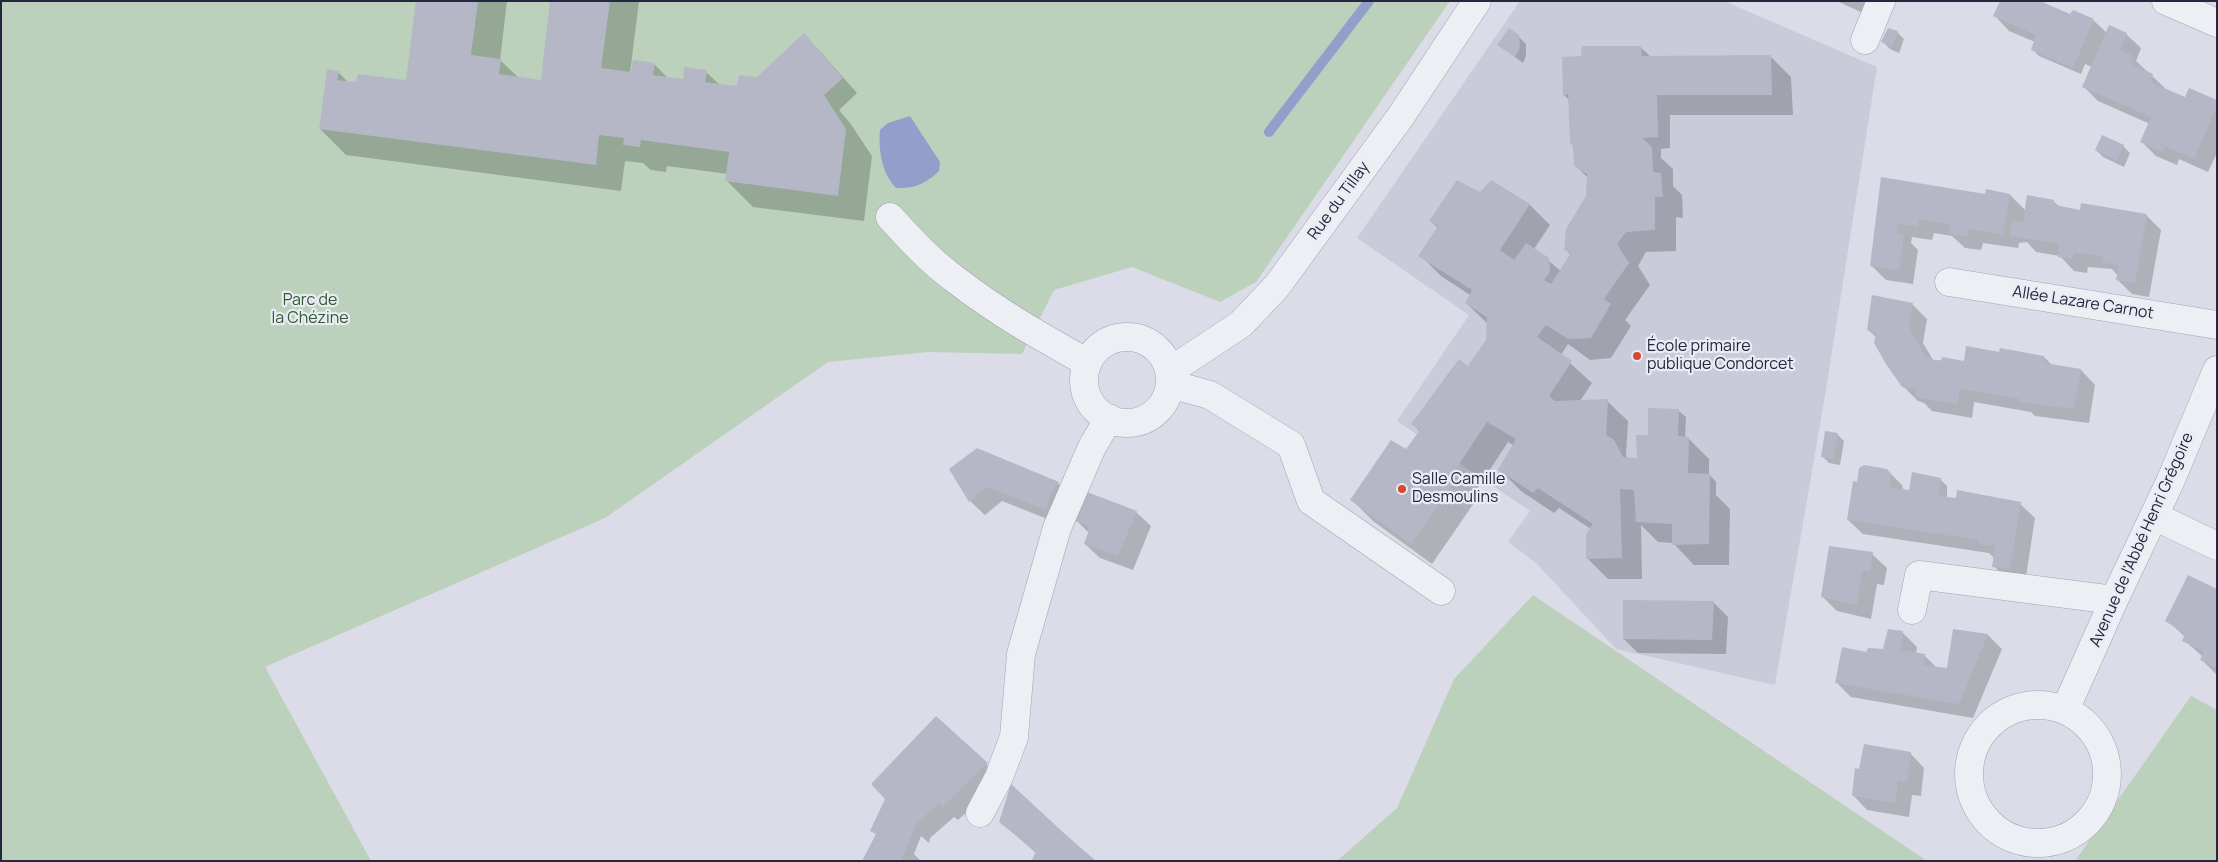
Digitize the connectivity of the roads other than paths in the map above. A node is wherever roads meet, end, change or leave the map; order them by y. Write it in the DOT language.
graph roads {
  1 [pos="1477,1"];
  2 [pos="1881,1"];
  3 [pos="2166,1"];
  4 [pos="2217,23"];
  5 [pos="1865,40"];
  6 [pos="890,217"];
  7 [pos="1949,282"];
  8 [pos="2217,325"];
  9 [pos="1088,364"];
  10 [pos="2217,370"];
  11 [pos="1170,378"];
  12 [pos="1109,418"];
  13 [pos="2154,516"];
  14 [pos="2217,546"];
  15 [pos="1441,591"];
  16 [pos="2114,600"];
  17 [pos="1912,610"];
  18 [pos="2066,708"];
  19 [pos="980,813"];
  1 -- 11 [label="street, Rue du Tillay"];
  2 -- 5 [label="street"];
  3 -- 4 [label="street"];
  6 -- 9 [label="street"];
  7 -- 8 [label="street, Allée Lazare Carnot"];
  9 -- 11 [label="street"];
  9 -- 12 [label="street"];
  10 -- 13 [label="street, Avenue de l'Abbé Henri Grégoire"];
  11 -- 12 [label="street"];
  11 -- 15 [label="street"];
  12 -- 19 [label="street"];
  13 -- 14 [label="street"];
  13 -- 16 [label="street, Avenue de l'Abbé Henri Grégoire"];
  16 -- 17 [label="street"];
  16 -- 18 [label="street, Avenue de l'Abbé Henri Grégoire"];
  18 -- 18 [label="street"];
}
